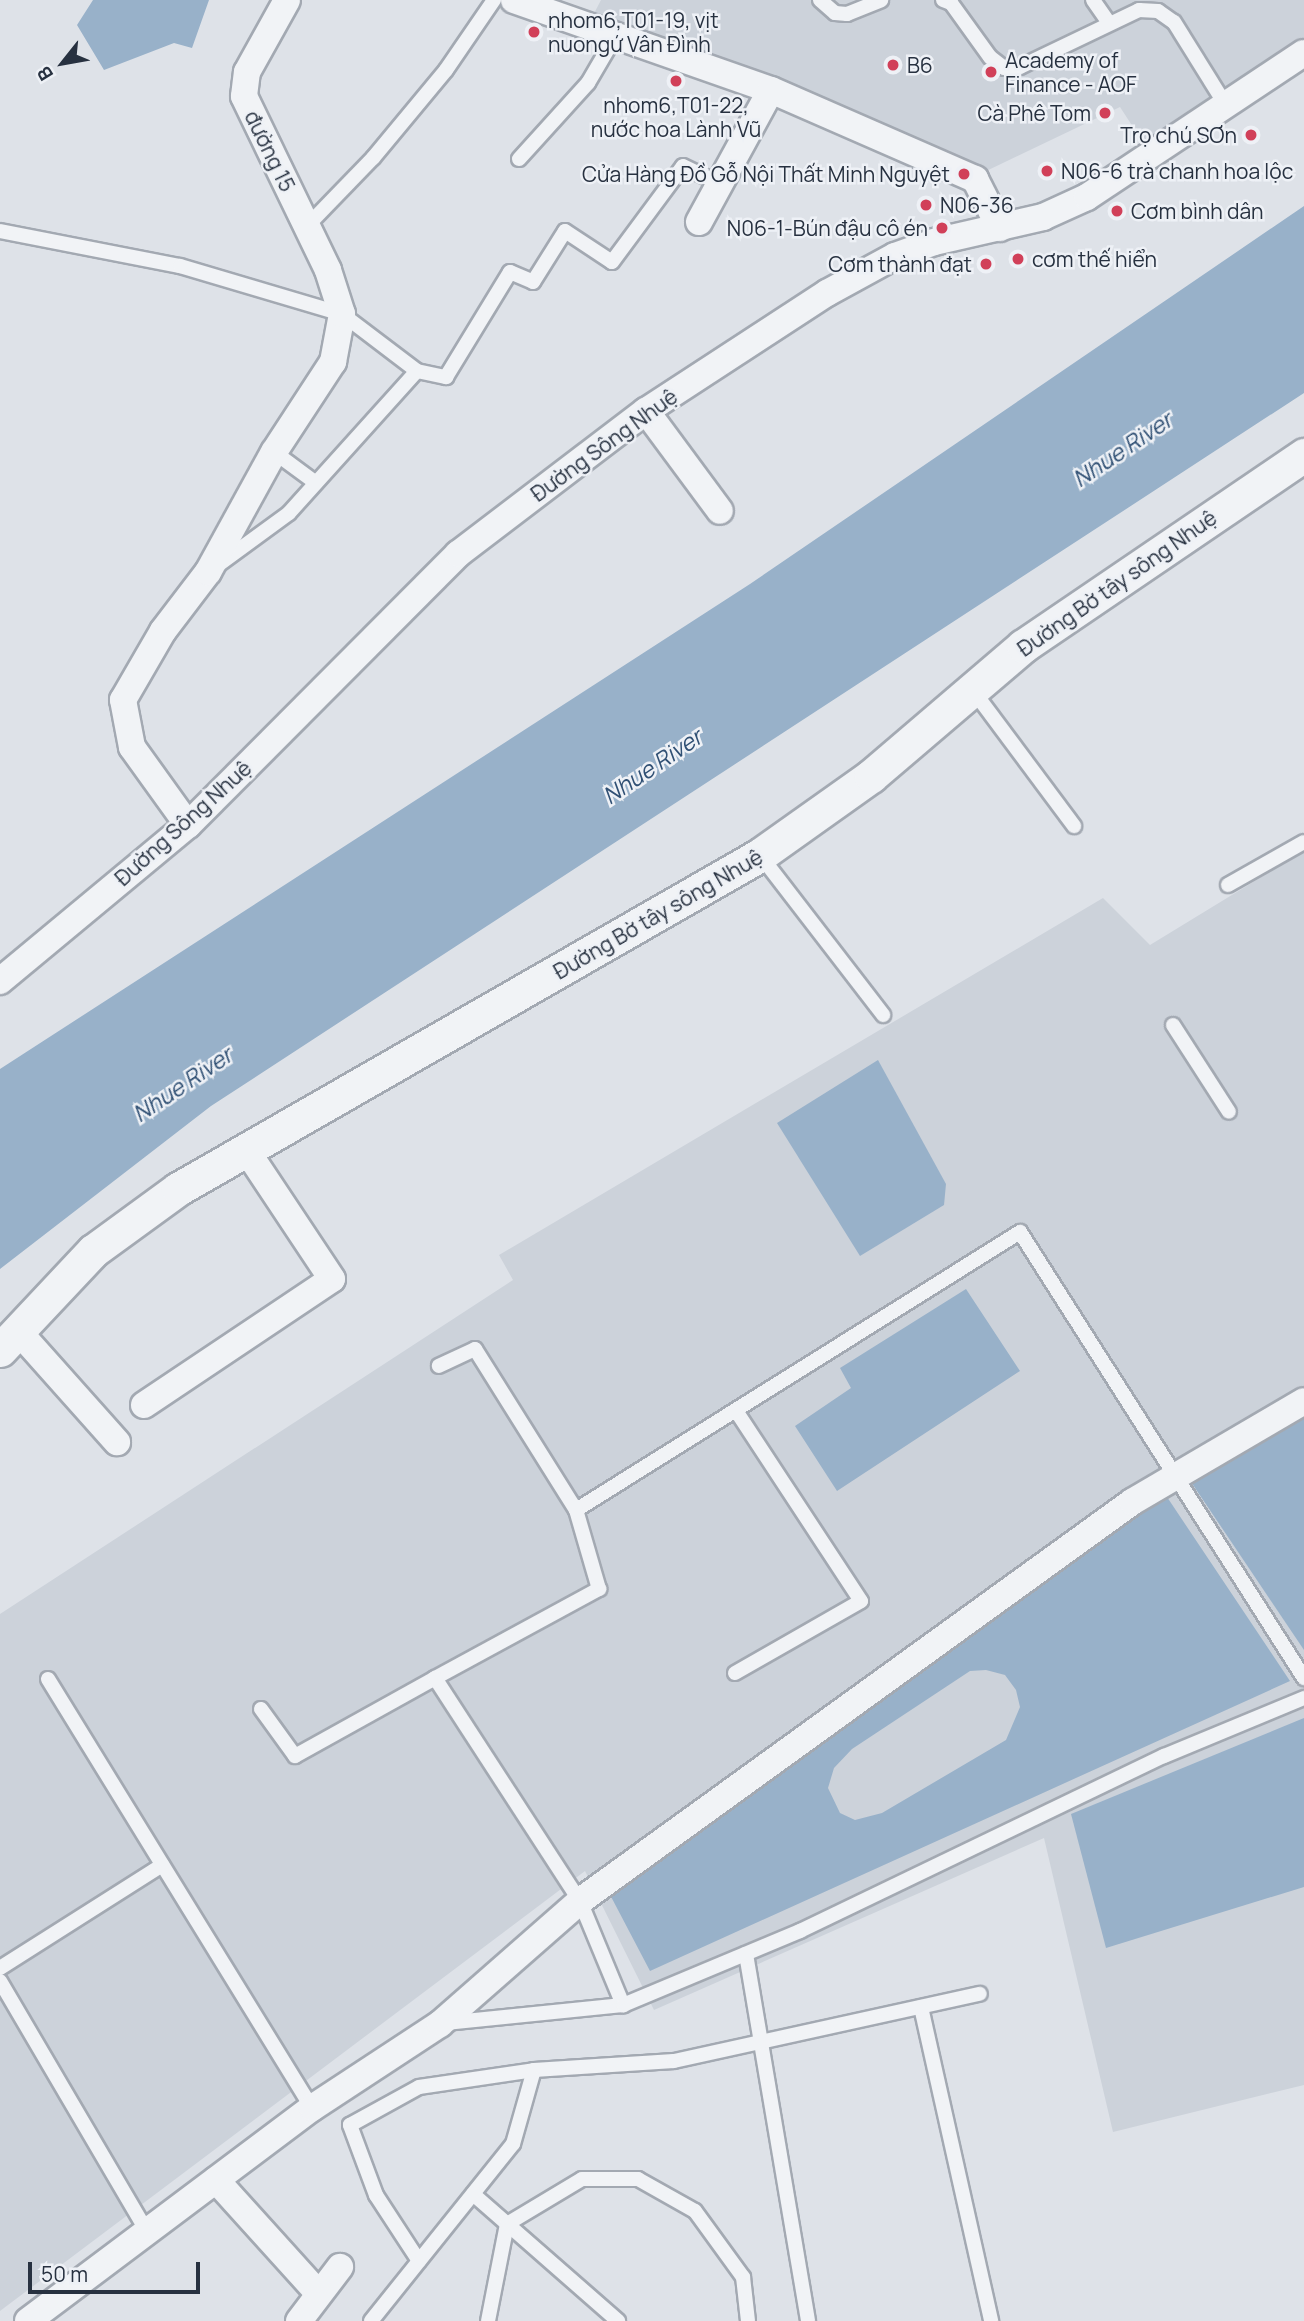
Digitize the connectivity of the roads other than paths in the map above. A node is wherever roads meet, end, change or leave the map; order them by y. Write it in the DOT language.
graph roads {
  1 [pos="287,0"];
  2 [pos="494,0"];
  3 [pos="514,0"];
  4 [pos="821,0"];
  5 [pos="880,0"];
  6 [pos="943,0"];
  7 [pos="1093,0"];
  8 [pos="1109,23"];
  9 [pos="616,35"];
  10 [pos="1304,53"];
  11 [pos="771,90"];
  12 [pos="1225,104"];
  13 [pos="519,159"];
  14 [pos="720,184"];
  15 [pos="699,222"];
  16 [pos="307,226"];
  17 [pos="1000,228"];
  18 [pos="0,231"];
  19 [pos="342,314"];
  20 [pos="416,371"];
  21 [pos="646,411"];
  22 [pos="274,452"];
  23 [pos="1304,455"];
  24 [pos="316,483"];
  25 [pos="720,511"];
  26 [pos="208,572"];
  27 [pos="971,688"];
  28 [pos="195,817"];
  29 [pos="1074,826"];
  30 [pos="1304,842"];
  31 [pos="760,855"];
  32 [pos="1228,885"];
  33 [pos="0,981"];
  34 [pos="883,1015"];
  35 [pos="1172,1025"];
  36 [pos="1229,1112"];
  37 [pos="247,1152"];
  38 [pos="9,1340"];
  39 [pos="439,1366"];
  40 [pos="1304,1401"];
  41 [pos="144,1405"];
  42 [pos="736,1411"];
  43 [pos="117,1442"];
  44 [pos="1174,1476"];
  45 [pos="576,1510"];
  46 [pos="735,1673"];
  47 [pos="435,1678"];
  48 [pos="1304,1678"];
  49 [pos="48,1679"];
  50 [pos="1304,1698"];
  51 [pos="261,1709"];
  52 [pos="162,1865"];
  53 [pos="580,1901"];
  54 [pos="746,1954"];
  55 [pos="0,1968"];
  56 [pos="0,1981"];
  57 [pos="980,1994"];
  58 [pos="623,2005"];
  59 [pos="921,2007"];
  60 [pos="440,2024"];
  61 [pos="760,2043"];
  62 [pos="534,2070"];
  63 [pos="312,2108"];
  64 [pos="216,2180"];
  65 [pos="473,2194"];
  66 [pos="507,2224"];
  67 [pos="147,2232"];
  68 [pos="419,2261"];
  69 [pos="340,2267"];
  70 [pos="318,2293"];
  71 [pos="28,2321"];
  72 [pos="299,2321"];
  73 [pos="371,2321"];
  74 [pos="488,2321"];
  75 [pos="618,2321"];
  76 [pos="748,2321"];
  77 [pos="808,2321"];
  78 [pos="991,2321"];
  1 -- 16 [label="street, đường 15"];
  2 -- 16 [label="lane"];
  3 -- 9 [label="street"];
  4 -- 5 [label="lane"];
  6 -- 8 [label="lane"];
  7 -- 8 [label="lane"];
  8 -- 12 [label="lane"];
  9 -- 11 [label="street"];
  9 -- 13 [label="lane"];
  10 -- 12 [label="street, Đường Sông Nhuệ"];
  11 -- 14 [label="street"];
  11 -- 17 [label="street"];
  12 -- 17 [label="street, Đường Sông Nhuệ"];
  14 -- 15 [label="street"];
  14 -- 20 [label="lane"];
  16 -- 19 [label="street, đường 15"];
  17 -- 21 [label="street, Đường Sông Nhuệ"];
  18 -- 19 [label="lane"];
  19 -- 20 [label="lane"];
  19 -- 22 [label="street"];
  20 -- 24 [label="lane"];
  21 -- 25 [label="street"];
  21 -- 28 [label="street, Đường Sông Nhuệ"];
  22 -- 24 [label="lane"];
  22 -- 26 [label="street"];
  23 -- 27 [label="street, Đường Bờ tây sông Nhuệ"];
  24 -- 26 [label="lane"];
  26 -- 28 [label="street"];
  27 -- 29 [label="lane"];
  27 -- 31 [label="street, Đường Bờ tây sông Nhuệ"];
  28 -- 33 [label="street, Đường Sông Nhuệ"];
  30 -- 32 [label="lane"];
  31 -- 34 [label="lane"];
  31 -- 37 [label="street, Đường Bờ tây sông Nhuệ"];
  35 -- 36 [label="lane"];
  37 -- 38 [label="street, Đường Bờ tây sông Nhuệ"];
  37 -- 41 [label="street"];
  38 -- 43 [label="street"];
  39 -- 45 [label="lane"];
  40 -- 44 [label="street"];
  42 -- 44 [label="lane"];
  42 -- 45 [label="lane"];
  42 -- 46 [label="lane"];
  44 -- 48 [label="lane"];
  44 -- 53 [label="street"];
  45 -- 47 [label="lane"];
  47 -- 51 [label="lane"];
  47 -- 53 [label="lane"];
  49 -- 52 [label="lane"];
  50 -- 54 [label="lane"];
  52 -- 55 [label="lane"];
  52 -- 63 [label="lane"];
  53 -- 58 [label="lane"];
  53 -- 60 [label="street"];
  54 -- 58 [label="lane"];
  54 -- 61 [label="lane"];
  56 -- 67 [label="lane"];
  57 -- 59 [label="lane"];
  58 -- 60 [label="lane"];
  59 -- 61 [label="lane"];
  59 -- 78 [label="lane"];
  60 -- 63 [label="street"];
  61 -- 62 [label="lane"];
  61 -- 77 [label="lane"];
  62 -- 65 [label="lane"];
  62 -- 68 [label="lane"];
  63 -- 64 [label="street"];
  64 -- 67 [label="street"];
  64 -- 70 [label="street"];
  65 -- 66 [label="lane"];
  65 -- 68 [label="lane"];
  66 -- 74 [label="lane"];
  66 -- 75 [label="lane"];
  66 -- 76 [label="lane"];
  67 -- 71 [label="street"];
  68 -- 73 [label="lane"];
  69 -- 70 [label="street"];
  70 -- 72 [label="street"];
}
